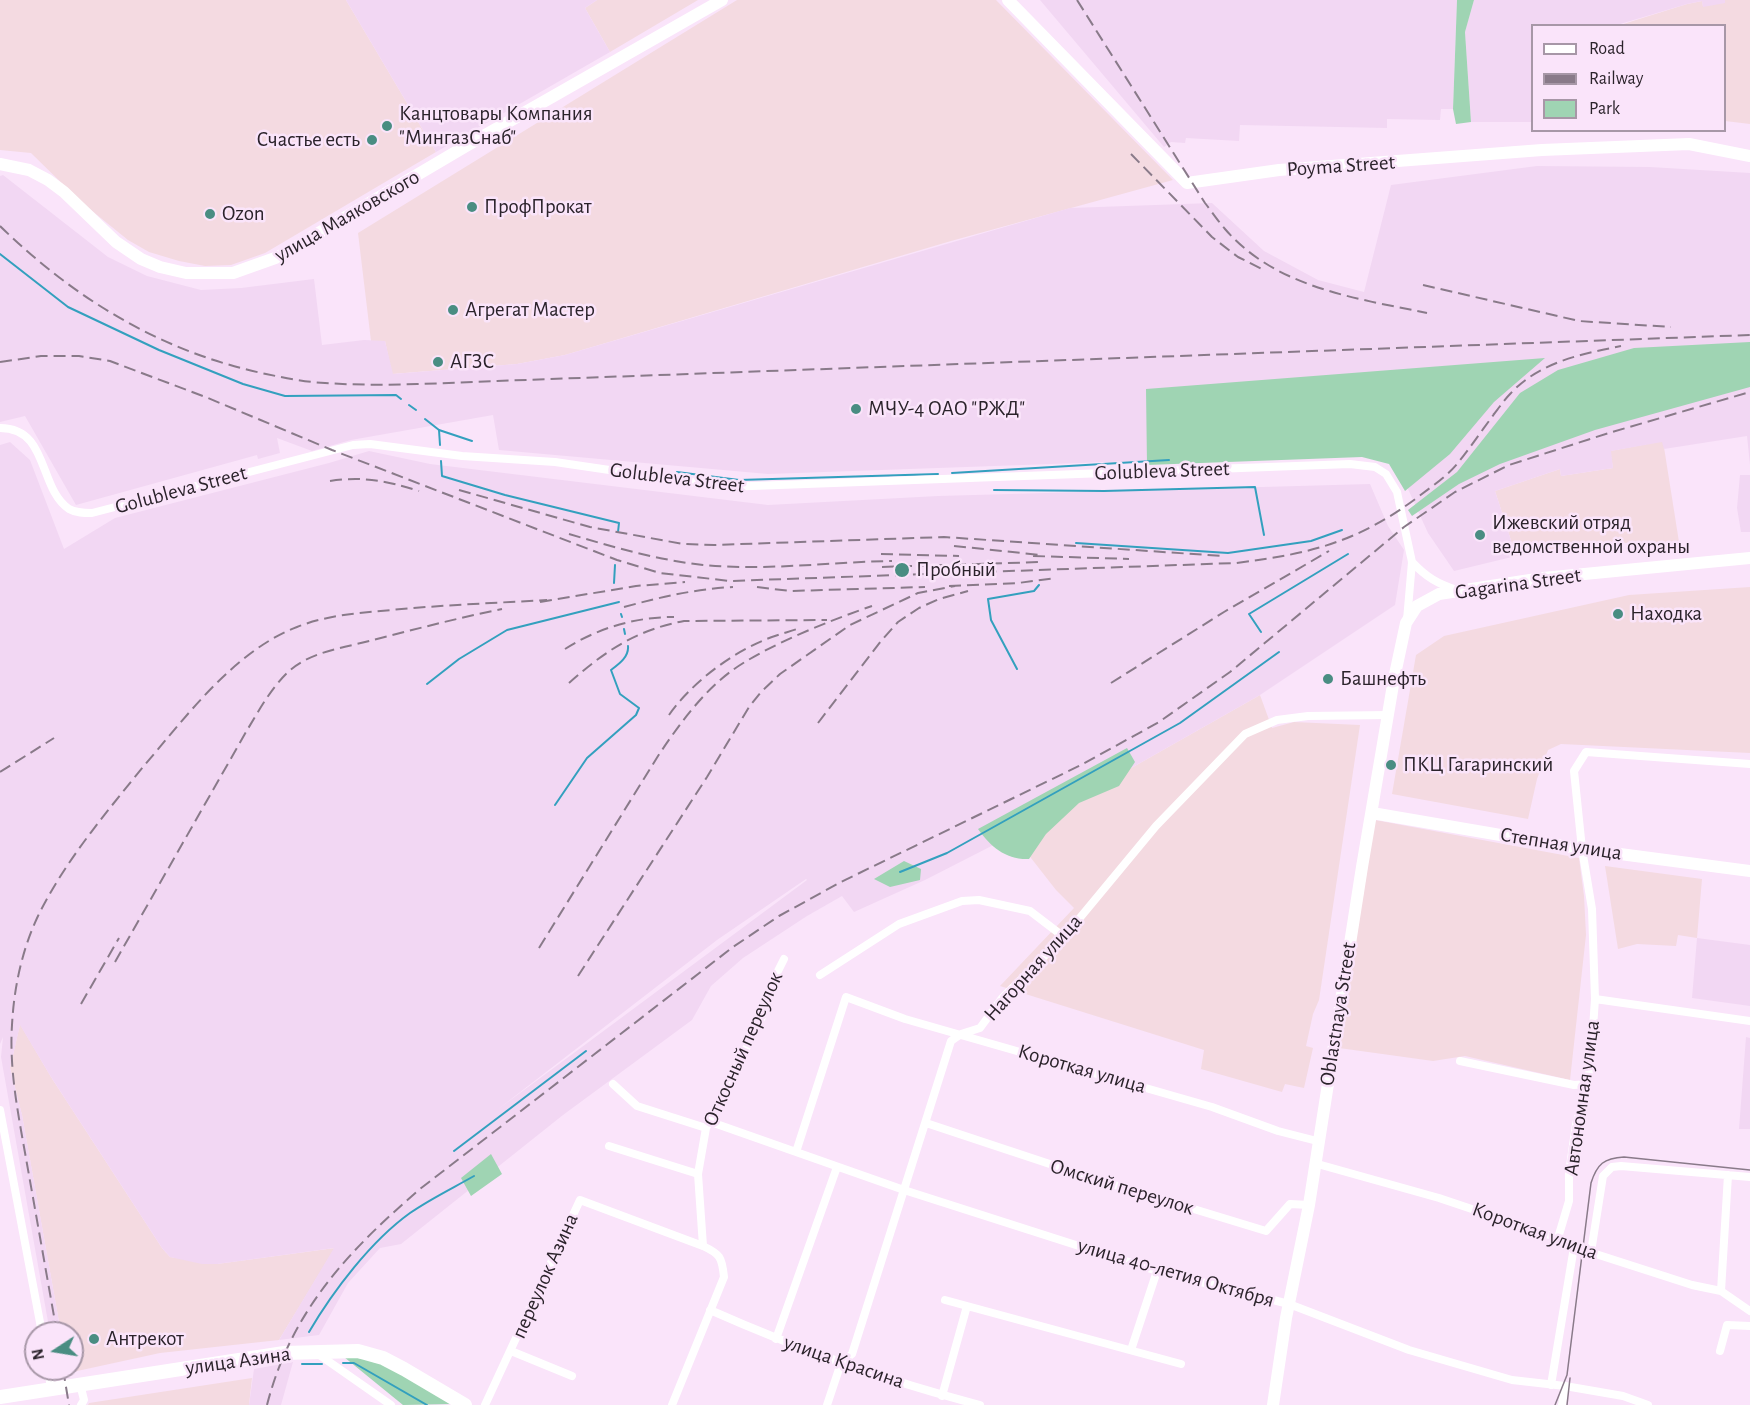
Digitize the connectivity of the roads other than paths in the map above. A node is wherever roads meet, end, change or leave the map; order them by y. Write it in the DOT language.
graph roads {
  1 [pos="722,0"];
  2 [pos="1008,0"];
  3 [pos="1750,156"];
  4 [pos="0,164"];
  5 [pos="0,428"];
  6 [pos="1750,558"];
  7 [pos="1412,562"];
  8 [pos="1460,591"];
  9 [pos="1406,623"];
  10 [pos="1389,715"];
  11 [pos="1750,764"];
  12 [pos="1372,813"];
  13 [pos="1582,849"];
  14 [pos="1750,871"];
  15 [pos="1064,937"];
  16 [pos="784,959"];
  17 [pos="820,975"];
  18 [pos="1595,999"];
  19 [pos="1750,1021"];
  20 [pos="961,1034"];
  21 [pos="1460,1060"];
  22 [pos="613,1084"];
  23 [pos="1588,1084"];
  24 [pos="0,1110"];
  25 [pos="926,1123"];
  26 [pos="707,1125"];
  27 [pos="1317,1141"];
  28 [pos="609,1146"];
  29 [pos="796,1152"];
  30 [pos="1314,1163"];
  31 [pos="837,1167"];
  32 [pos="698,1174"];
  33 [pos="1728,1175"];
  34 [pos="1750,1177"];
  35 [pos="904,1190"];
  36 [pos="1309,1205"];
  37 [pos="1558,1238"];
  38 [pos="703,1246"];
  39 [pos="1574,1247"];
  40 [pos="1591,1252"];
  41 [pos="1157,1271"];
  42 [pos="1721,1291"];
  43 [pos="945,1300"];
  44 [pos="1289,1304"];
  45 [pos="967,1306"];
  46 [pos="710,1310"];
  47 [pos="1750,1311"];
  48 [pos="40,1321"];
  49 [pos="1750,1326"];
  50 [pos="776,1339"];
  51 [pos="1131,1350"];
  52 [pos="1720,1351"];
  53 [pos="316,1352"];
  54 [pos="511,1352"];
  55 [pos="841,1363"];
  56 [pos="1181,1364"];
  57 [pos="572,1376"];
  58 [pos="50,1381"];
  59 [pos="80,1384"];
  60 [pos="1551,1384"];
  61 [pos="1565,1386"];
  62 [pos="51,1389"];
  63 [pos="942,1396"];
  64 [pos="0,1397"];
  65 [pos="81,1405"];
  66 [pos="391,1405"];
  67 [pos="465,1405"];
  68 [pos="485,1405"];
  69 [pos="672,1405"];
  70 [pos="827,1405"];
  71 [pos="980,1405"];
  72 [pos="1273,1405"];
  73 [pos="1562,1405"];
  74 [pos="1647,1405"];
  1 -- 4 [label="main road, улица Маяковского"];
  2 -- 3 [label="main road, Poyma Street"];
  5 -- 7 [label="street, Golubleva Street"];
  6 -- 8 [label="main road, Gagarina Street"];
  7 -- 8 [label="street"];
  7 -- 9 [label="street"];
  8 -- 9 [label="main road, Gagarina Street"];
  9 -- 10 [label="main road, Oblastnaya Street"];
  10 -- 12 [label="main road, Oblastnaya Street"];
  10 -- 15 [label="street, Нагорная улица"];
  11 -- 13 [label="street, Автономная улица"];
  12 -- 13 [label="main road, Степная улица"];
  12 -- 27 [label="main road, Oblastnaya Street"];
  13 -- 14 [label="main road, Степная улица"];
  13 -- 18 [label="street, Автономная улица"];
  15 -- 17 [label="street"];
  15 -- 20 [label="street, Нагорная улица"];
  16 -- 26 [label="street, Откосный переулок"];
  18 -- 19 [label="street"];
  18 -- 23 [label="street, Автономная улица"];
  20 -- 25 [label="street, Нагорная улица"];
  20 -- 27 [label="street, Короткая улица"];
  20 -- 29 [label="street, Короткая улица"];
  21 -- 23 [label="street"];
  22 -- 26 [label="street, улица 40-летия Октября"];
  23 -- 37 [label="street, Автономная улица"];
  24 -- 48 [label="street"];
  25 -- 35 [label="street, Нагорная улица"];
  25 -- 36 [label="street, Омский переулок"];
  26 -- 29 [label="street, улица 40-летия Октября"];
  26 -- 32 [label="street, Откосный переулок"];
  27 -- 30 [label="main road, Oblastnaya Street"];
  28 -- 32 [label="street"];
  29 -- 31 [label="street, улица 40-летия Октября"];
  30 -- 36 [label="main road, Oblastnaya Street"];
  30 -- 37 [label="street, Короткая улица"];
  31 -- 35 [label="street, улица 40-летия Октября"];
  31 -- 50 [label="street"];
  32 -- 38 [label="street, Откосный переулок"];
  33 -- 34 [label="street"];
  33 -- 40 [label="street, Автономная улица"];
  33 -- 42 [label="street"];
  35 -- 41 [label="street, улица 40-летия Октября"];
  35 -- 55 [label="street, Нагорная улица"];
  36 -- 44 [label="main road, Oblastnaya Street"];
  37 -- 39 [label="street, Короткая улица"];
  38 -- 46 [label="street"];
  38 -- 54 [label="street, переулок Азина"];
  39 -- 40 [label="street, Короткая улица"];
  39 -- 60 [label="street"];
  40 -- 42 [label="street, Короткая улица"];
  41 -- 44 [label="street, улица 40-летия Октября"];
  41 -- 51 [label="street"];
  42 -- 47 [label="street, Короткая улица"];
  43 -- 45 [label="street"];
  44 -- 60 [label="street, улица 40-летия Октября"];
  44 -- 72 [label="main road, Oblastnaya Street"];
  45 -- 51 [label="street"];
  45 -- 63 [label="street"];
  46 -- 50 [label="street, улица Красина"];
  46 -- 69 [label="street"];
  49 -- 52 [label="street"];
  50 -- 55 [label="street, улица Красина"];
  51 -- 56 [label="street"];
  53 -- 59 [label="main road, улица Азина"];
  53 -- 66 [label="street"];
  53 -- 67 [label="main road, улица Азина"];
  54 -- 57 [label="street, переулок Азина"];
  54 -- 68 [label="street, переулок Азина"];
  55 -- 63 [label="street, улица Красина"];
  55 -- 70 [label="street, Нагорная улица"];
  58 -- 62 [label="street"];
  59 -- 62 [label="main road, улица Азина"];
  59 -- 65 [label="street"];
  60 -- 61 [label="street, улица 40-летия Октября"];
  61 -- 73 [label="street"];
  61 -- 74 [label="street, улица 40-летия Октября"];
  62 -- 64 [label="main road, улица Азина"];
  63 -- 71 [label="street, улица Красина"];
}
